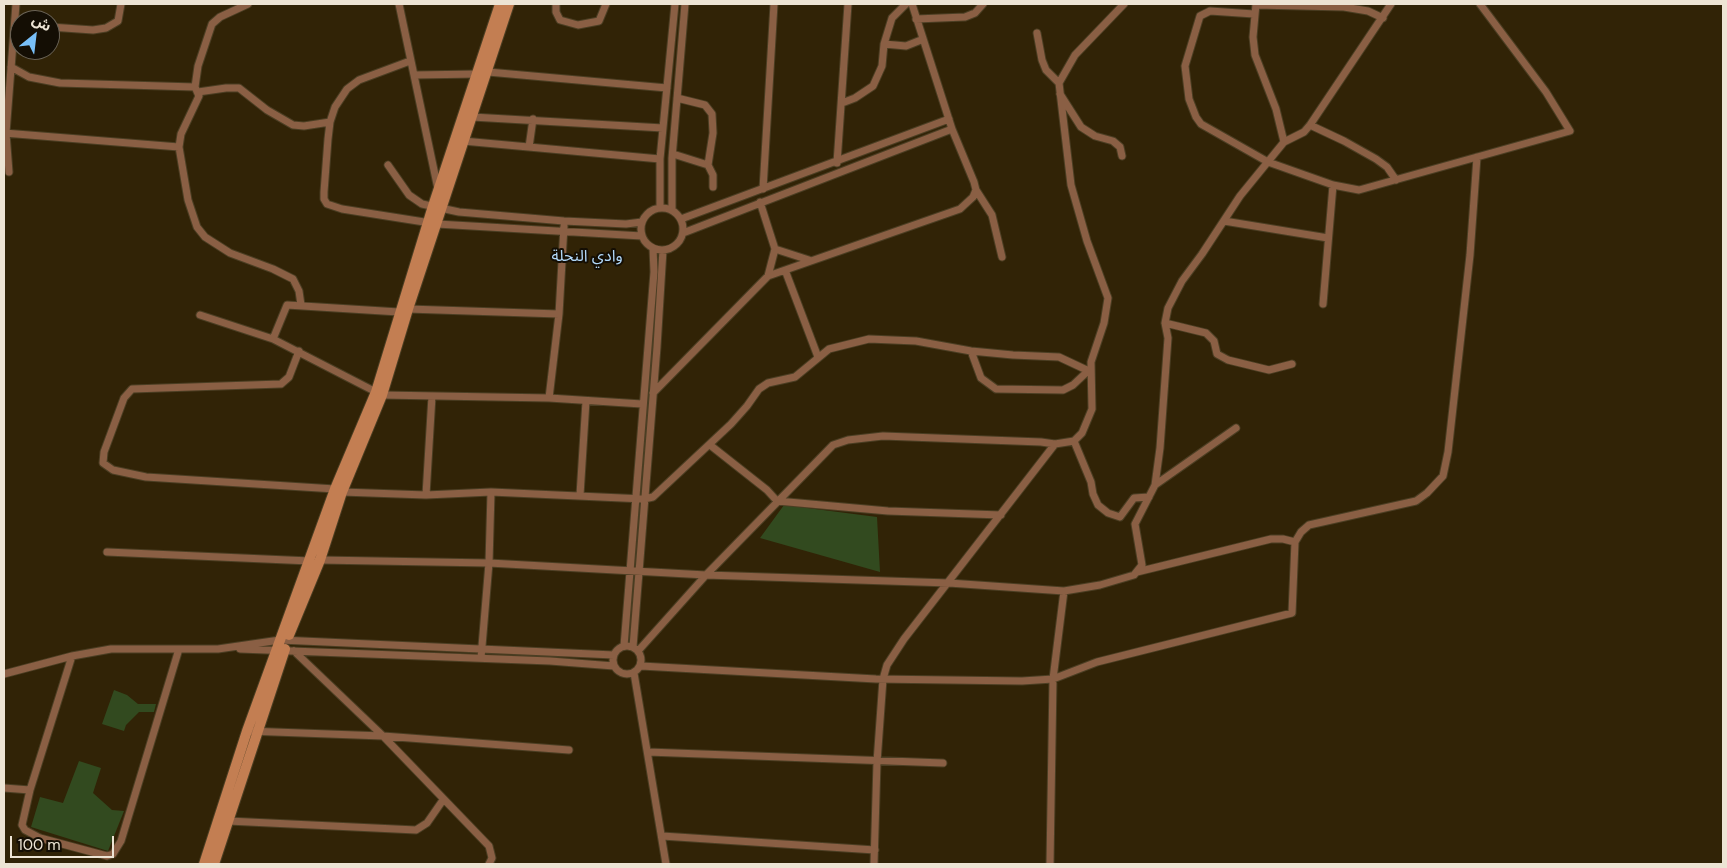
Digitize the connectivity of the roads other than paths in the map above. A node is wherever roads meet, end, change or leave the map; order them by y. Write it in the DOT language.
graph roads {
  1 [pos="121,4"];
  2 [pos="248,4"];
  3 [pos="399,4"];
  4 [pos="500,4"];
  5 [pos="509,4"];
  6 [pos="556,4"];
  7 [pos="606,4"];
  8 [pos="675,4"];
  9 [pos="685,4"];
  10 [pos="774,4"];
  11 [pos="848,4"];
  12 [pos="906,4"];
  13 [pos="912,4"];
  14 [pos="983,4"];
  15 [pos="1124,4"];
  16 [pos="1256,4"];
  17 [pos="1391,4"];
  18 [pos="1480,4"];
  19 [pos="1315,5"];
  20 [pos="1254,14"];
  21 [pos="1383,18"];
  22 [pos="916,19"];
  23 [pos="60,28"];
  24 [pos="1037,33"];
  25 [pos="922,40"];
  26 [pos="884,44"];
  27 [pos="12,60"];
  28 [pos="410,61"];
  29 [pos="11,67"];
  30 [pos="483,73"];
  31 [pos="414,75"];
  32 [pos="1059,83"];
  33 [pos="667,88"];
  34 [pos="197,90"];
  35 [pos="1060,94"];
  36 [pos="677,98"];
  37 [pos="842,103"];
  38 [pos="472,117"];
  39 [pos="533,119"];
  40 [pos="948,120"];
  41 [pos="330,122"];
  42 [pos="1310,125"];
  43 [pos="663,128"];
  44 [pos="952,129"];
  45 [pos="5,133"];
  46 [pos="464,141"];
  47 [pos="1284,142"];
  48 [pos="179,147"];
  49 [pos="529,147"];
  50 [pos="673,154"];
  51 [pos="1122,156"];
  52 [pos="1477,157"];
  53 [pos="660,159"];
  54 [pos="837,161"];
  55 [pos="1268,162"];
  56 [pos="388,165"];
  57 [pos="708,165"];
  58 [pos="8,172"];
  59 [pos="837,172"];
  60 [pos="1396,180"];
  61 [pos="660,184"];
  62 [pos="1333,185"];
  63 [pos="672,186"];
  64 [pos="713,187"];
  65 [pos="763,189"];
  66 [pos="438,190"];
  67 [pos="976,190"];
  68 [pos="760,202"];
  69 [pos="437,207"];
  70 [pos="660,208"];
  71 [pos="672,210"];
  72 [pos="681,219"];
  73 [pos="564,221"];
  74 [pos="1224,221"];
  75 [pos="642,222"];
  76 [pos="432,223"];
  77 [pos="563,231"];
  78 [pos="683,233"];
  79 [pos="642,236"];
  80 [pos="1328,238"];
  81 [pos="653,248"];
  82 [pos="775,248"];
  83 [pos="663,250"];
  84 [pos="1002,257"];
  85 [pos="808,260"];
  86 [pos="784,270"];
  87 [pos="768,276"];
  88 [pos="301,304"];
  89 [pos="1324,304"];
  90 [pos="404,310"];
  91 [pos="559,314"];
  92 [pos="200,315"];
  93 [pos="1165,323"];
  94 [pos="273,339"];
  95 [pos="299,351"];
  96 [pos="971,351"];
  97 [pos="818,357"];
  98 [pos="1292,364"];
  99 [pos="1090,371"];
  100 [pos="653,393"];
  101 [pos="379,394"];
  102 [pos="432,396"];
  103 [pos="549,398"];
  104 [pos="586,401"];
  105 [pos="642,404"];
  106 [pos="1236,428"];
  107 [pos="1074,441"];
  108 [pos="710,444"];
  109 [pos="1055,444"];
  110 [pos="1155,485"];
  111 [pos="338,490"];
  112 [pos="491,492"];
  113 [pos="426,495"];
  114 [pos="580,495"];
  115 [pos="1149,497"];
  116 [pos="636,498"];
  117 [pos="644,499"];
  118 [pos="777,501"];
  119 [pos="1001,515"];
  120 [pos="1295,542"];
  121 [pos="106,552"];
  122 [pos="315,560"];
  123 [pos="489,563"];
  124 [pos="629,569"];
  125 [pos="640,570"];
  126 [pos="1137,572"];
  127 [pos="706,575"];
  128 [pos="949,583"];
  129 [pos="1064,591"];
  130 [pos="624,646"];
  131 [pos="285,647"];
  132 [pos="482,648"];
  133 [pos="179,649"];
  134 [pos="635,649"];
  135 [pos="551,652"];
  136 [pos="72,656"];
  137 [pos="614,656"];
  138 [pos="481,658"];
  139 [pos="550,661"];
  140 [pos="614,666"];
  141 [pos="641,666"];
  142 [pos="634,673"];
  143 [pos="4,674"];
  144 [pos="883,679"];
  145 [pos="1053,679"];
  146 [pos="252,732"];
  147 [pos="383,736"];
  148 [pos="569,750"];
  149 [pos="648,752"];
  150 [pos="877,762"];
  151 [pos="943,763"];
  152 [pos="4,788"];
  153 [pos="30,790"];
  154 [pos="443,800"];
  155 [pos="228,822"];
  156 [pos="662,836"];
  157 [pos="875,850"];
  158 [pos="204,864"];
  159 [pos="214,864"];
  160 [pos="489,864"];
  161 [pos="666,864"];
  162 [pos="874,864"];
  163 [pos="1050,864"];
  1 -- 23 [label="street"];
  2 -- 34 [label="street"];
  3 -- 28 [label="street"];
  4 -- 30 [label="main road"];
  5 -- 30 [label="main road"];
  6 -- 7 [label="street"];
  8 -- 33 [label="street"];
  9 -- 36 [label="street"];
  10 -- 65 [label="street"];
  11 -- 37 [label="street"];
  12 -- 26 [label="street"];
  13 -- 22 [label="street"];
  14 -- 22 [label="street"];
  15 -- 32 [label="street"];
  16 -- 19 [label="street"];
  16 -- 20 [label="street"];
  17 -- 21 [label="street"];
  18 -- 52 [label="street"];
  19 -- 21 [label="street"];
  20 -- 47 [label="street"];
  20 -- 55 [label="street"];
  21 -- 42 [label="street"];
  22 -- 25 [label="street"];
  24 -- 32 [label="street"];
  25 -- 26 [label="street"];
  25 -- 40 [label="street"];
  26 -- 37 [label="street"];
  27 -- 29 [label="street"];
  28 -- 31 [label="street"];
  28 -- 41 [label="street"];
  29 -- 34 [label="street"];
  29 -- 45 [label="street"];
  30 -- 31 [label="street"];
  30 -- 33 [label="street"];
  30 -- 38 [label="main road"];
  30 -- 66 [label="main road"];
  31 -- 66 [label="street"];
  32 -- 35 [label="street"];
  33 -- 43 [label="street"];
  34 -- 41 [label="street"];
  34 -- 48 [label="street"];
  35 -- 51 [label="street"];
  35 -- 99 [label="street"];
  36 -- 50 [label="street"];
  36 -- 57 [label="street"];
  37 -- 54 [label="street"];
  38 -- 39 [label="street"];
  38 -- 46 [label="main road"];
  39 -- 43 [label="street"];
  39 -- 49 [label="street"];
  40 -- 44 [label="street"];
  40 -- 54 [label="street"];
  41 -- 76 [label="street"];
  42 -- 47 [label="street"];
  42 -- 60 [label="street"];
  43 -- 53 [label="street"];
  44 -- 59 [label="street"];
  44 -- 67 [label="street"];
  45 -- 48 [label="street"];
  45 -- 58 [label="street"];
  46 -- 49 [label="street"];
  46 -- 69 [label="main road"];
  47 -- 55 [label="street"];
  48 -- 88 [label="street"];
  49 -- 53 [label="street"];
  50 -- 57 [label="street"];
  50 -- 63 [label="street"];
  52 -- 60 [label="street"];
  52 -- 120 [label="street"];
  53 -- 61 [label="street"];
  54 -- 59 [label="street"];
  54 -- 65 [label="street"];
  55 -- 62 [label="street"];
  55 -- 74 [label="street"];
  56 -- 69 [label="street"];
  57 -- 64 [label="street"];
  59 -- 68 [label="street"];
  60 -- 62 [label="street"];
  61 -- 63 [label="street"];
  61 -- 70 [label="street"];
  62 -- 80 [label="street"];
  63 -- 71 [label="street"];
  65 -- 72 [label="street"];
  66 -- 69 [label="main road"];
  67 -- 84 [label="street"];
  67 -- 85 [label="street"];
  68 -- 78 [label="street"];
  68 -- 82 [label="street"];
  69 -- 73 [label="street"];
  69 -- 76 [label="main road"];
  70 -- 71 [label="street"];
  70 -- 75 [label="street"];
  71 -- 72 [label="street"];
  72 -- 78 [label="street"];
  73 -- 75 [label="street"];
  73 -- 77 [label="street"];
  74 -- 80 [label="street"];
  74 -- 93 [label="street"];
  75 -- 79 [label="street"];
  76 -- 77 [label="street"];
  76 -- 90 [label="main road"];
  77 -- 79 [label="street"];
  77 -- 91 [label="street"];
  78 -- 83 [label="street"];
  79 -- 81 [label="street"];
  80 -- 89 [label="street"];
  81 -- 83 [label="street"];
  81 -- 105 [label="street"];
  82 -- 85 [label="street"];
  82 -- 87 [label="street"];
  83 -- 100 [label="street"];
  85 -- 86 [label="street"];
  86 -- 87 [label="street"];
  86 -- 97 [label="street"];
  87 -- 100 [label="street"];
  88 -- 90 [label="street"];
  88 -- 94 [label="street"];
  90 -- 91 [label="street"];
  90 -- 101 [label="main road"];
  91 -- 103 [label="street"];
  92 -- 94 [label="street"];
  93 -- 98 [label="street"];
  93 -- 110 [label="street"];
  94 -- 95 [label="street"];
  95 -- 101 [label="street"];
  95 -- 111 [label="street"];
  96 -- 97 [label="street"];
  96 -- 99 [label="street"];
  96 -- 99 [label="street"];
  97 -- 108 [label="street"];
  99 -- 107 [label="street"];
  100 -- 117 [label="street"];
  101 -- 102 [label="street"];
  101 -- 111 [label="main road"];
  102 -- 103 [label="street"];
  102 -- 113 [label="street"];
  103 -- 104 [label="street"];
  104 -- 105 [label="street"];
  104 -- 114 [label="street"];
  105 -- 116 [label="street"];
  106 -- 110 [label="street"];
  107 -- 109 [label="street"];
  107 -- 115 [label="street"];
  108 -- 117 [label="street"];
  108 -- 118 [label="street"];
  109 -- 118 [label="street"];
  109 -- 119 [label="street"];
  110 -- 115 [label="street"];
  111 -- 113 [label="street"];
  111 -- 122 [label="main road"];
  112 -- 113 [label="street"];
  112 -- 114 [label="street"];
  112 -- 123 [label="street"];
  114 -- 116 [label="street"];
  115 -- 126 [label="street"];
  116 -- 117 [label="street"];
  116 -- 124 [label="street"];
  117 -- 125 [label="street"];
  118 -- 119 [label="street"];
  118 -- 127 [label="street"];
  119 -- 128 [label="street"];
  120 -- 126 [label="street"];
  120 -- 145 [label="street"];
  121 -- 122 [label="street"];
  122 -- 123 [label="street"];
  122 -- 131 [label="main road"];
  123 -- 124 [label="street"];
  123 -- 132 [label="street"];
  124 -- 125 [label="street"];
  124 -- 130 [label="street"];
  125 -- 127 [label="street"];
  125 -- 134 [label="street"];
  126 -- 129 [label="street"];
  127 -- 128 [label="street"];
  127 -- 134 [label="street"];
  128 -- 129 [label="street"];
  128 -- 144 [label="street"];
  129 -- 145 [label="street"];
  130 -- 134 [label="street"];
  130 -- 137 [label="street"];
  131 -- 132 [label="street"];
  131 -- 133 [label="street"];
  131 -- 138 [label="street"];
  131 -- 146 [label="main road"];
  131 -- 147 [label="street"];
  132 -- 135 [label="street"];
  132 -- 138 [label="street"];
  133 -- 136 [label="street"];
  133 -- 153 [label="street"];
  134 -- 141 [label="street"];
  135 -- 137 [label="street"];
  135 -- 139 [label="street"];
  136 -- 143 [label="street"];
  136 -- 153 [label="street"];
  137 -- 140 [label="street"];
  138 -- 139 [label="street"];
  139 -- 140 [label="street"];
  140 -- 142 [label="street"];
  141 -- 142 [label="street"];
  141 -- 144 [label="street"];
  142 -- 149 [label="street"];
  144 -- 145 [label="street"];
  144 -- 150 [label="street"];
  145 -- 163 [label="street"];
  146 -- 147 [label="street"];
  146 -- 155 [label="main road"];
  146 -- 158 [label="main road"];
  147 -- 148 [label="street"];
  147 -- 154 [label="street"];
  149 -- 150 [label="street"];
  149 -- 156 [label="street"];
  150 -- 151 [label="street"];
  150 -- 157 [label="street"];
  152 -- 153 [label="street"];
  154 -- 155 [label="street"];
  154 -- 160 [label="street"];
  155 -- 159 [label="main road"];
  156 -- 157 [label="street"];
  156 -- 161 [label="street"];
  157 -- 162 [label="street"];
}
